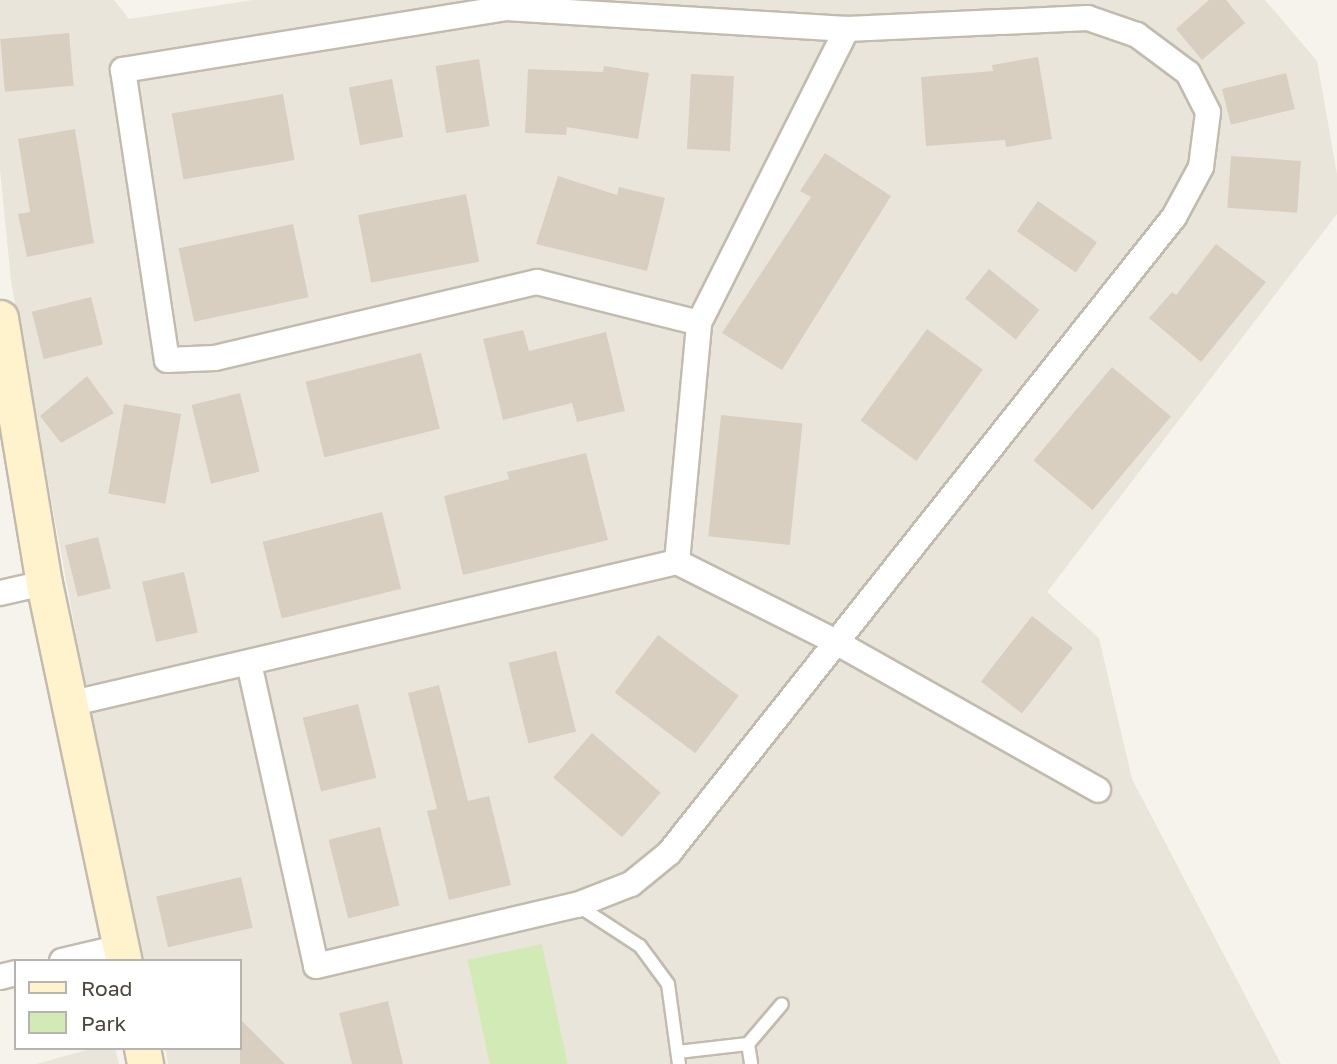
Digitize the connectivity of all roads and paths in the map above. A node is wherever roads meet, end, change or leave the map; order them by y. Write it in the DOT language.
graph roads {
  1 [pos="847,29"];
  2 [pos="0,318"];
  3 [pos="699,323"];
  4 [pos="677,562"];
  5 [pos="44,583"];
  6 [pos="0,593"];
  7 [pos="834,641"];
  8 [pos="249,663"];
  9 [pos="69,704"];
  10 [pos="1098,790"];
  11 [pos="577,905"];
  12 [pos="122,954"];
  13 [pos="79,959"];
  14 [pos="782,1004"];
  15 [pos="748,1044"];
  16 [pos="679,1058"];
  17 [pos="751,1064"];
  1 -- 3 [label="street"];
  1 -- 3 [label="street"];
  1 -- 7 [label="street"];
  2 -- 5 [label="street"];
  3 -- 4 [label="street"];
  4 -- 7 [label="street"];
  4 -- 8 [label="street"];
  5 -- 6 [label="street"];
  5 -- 9 [label="street"];
  7 -- 10 [label="street"];
  7 -- 11 [label="street"];
  8 -- 9 [label="street"];
  8 -- 11 [label="street"];
  9 -- 12 [label="street"];
  11 -- 16 [label="lane"];
  12 -- 13 [label="street"];
  14 -- 15 [label="lane"];
  15 -- 16 [label="lane"];
  15 -- 17 [label="lane"];
}
